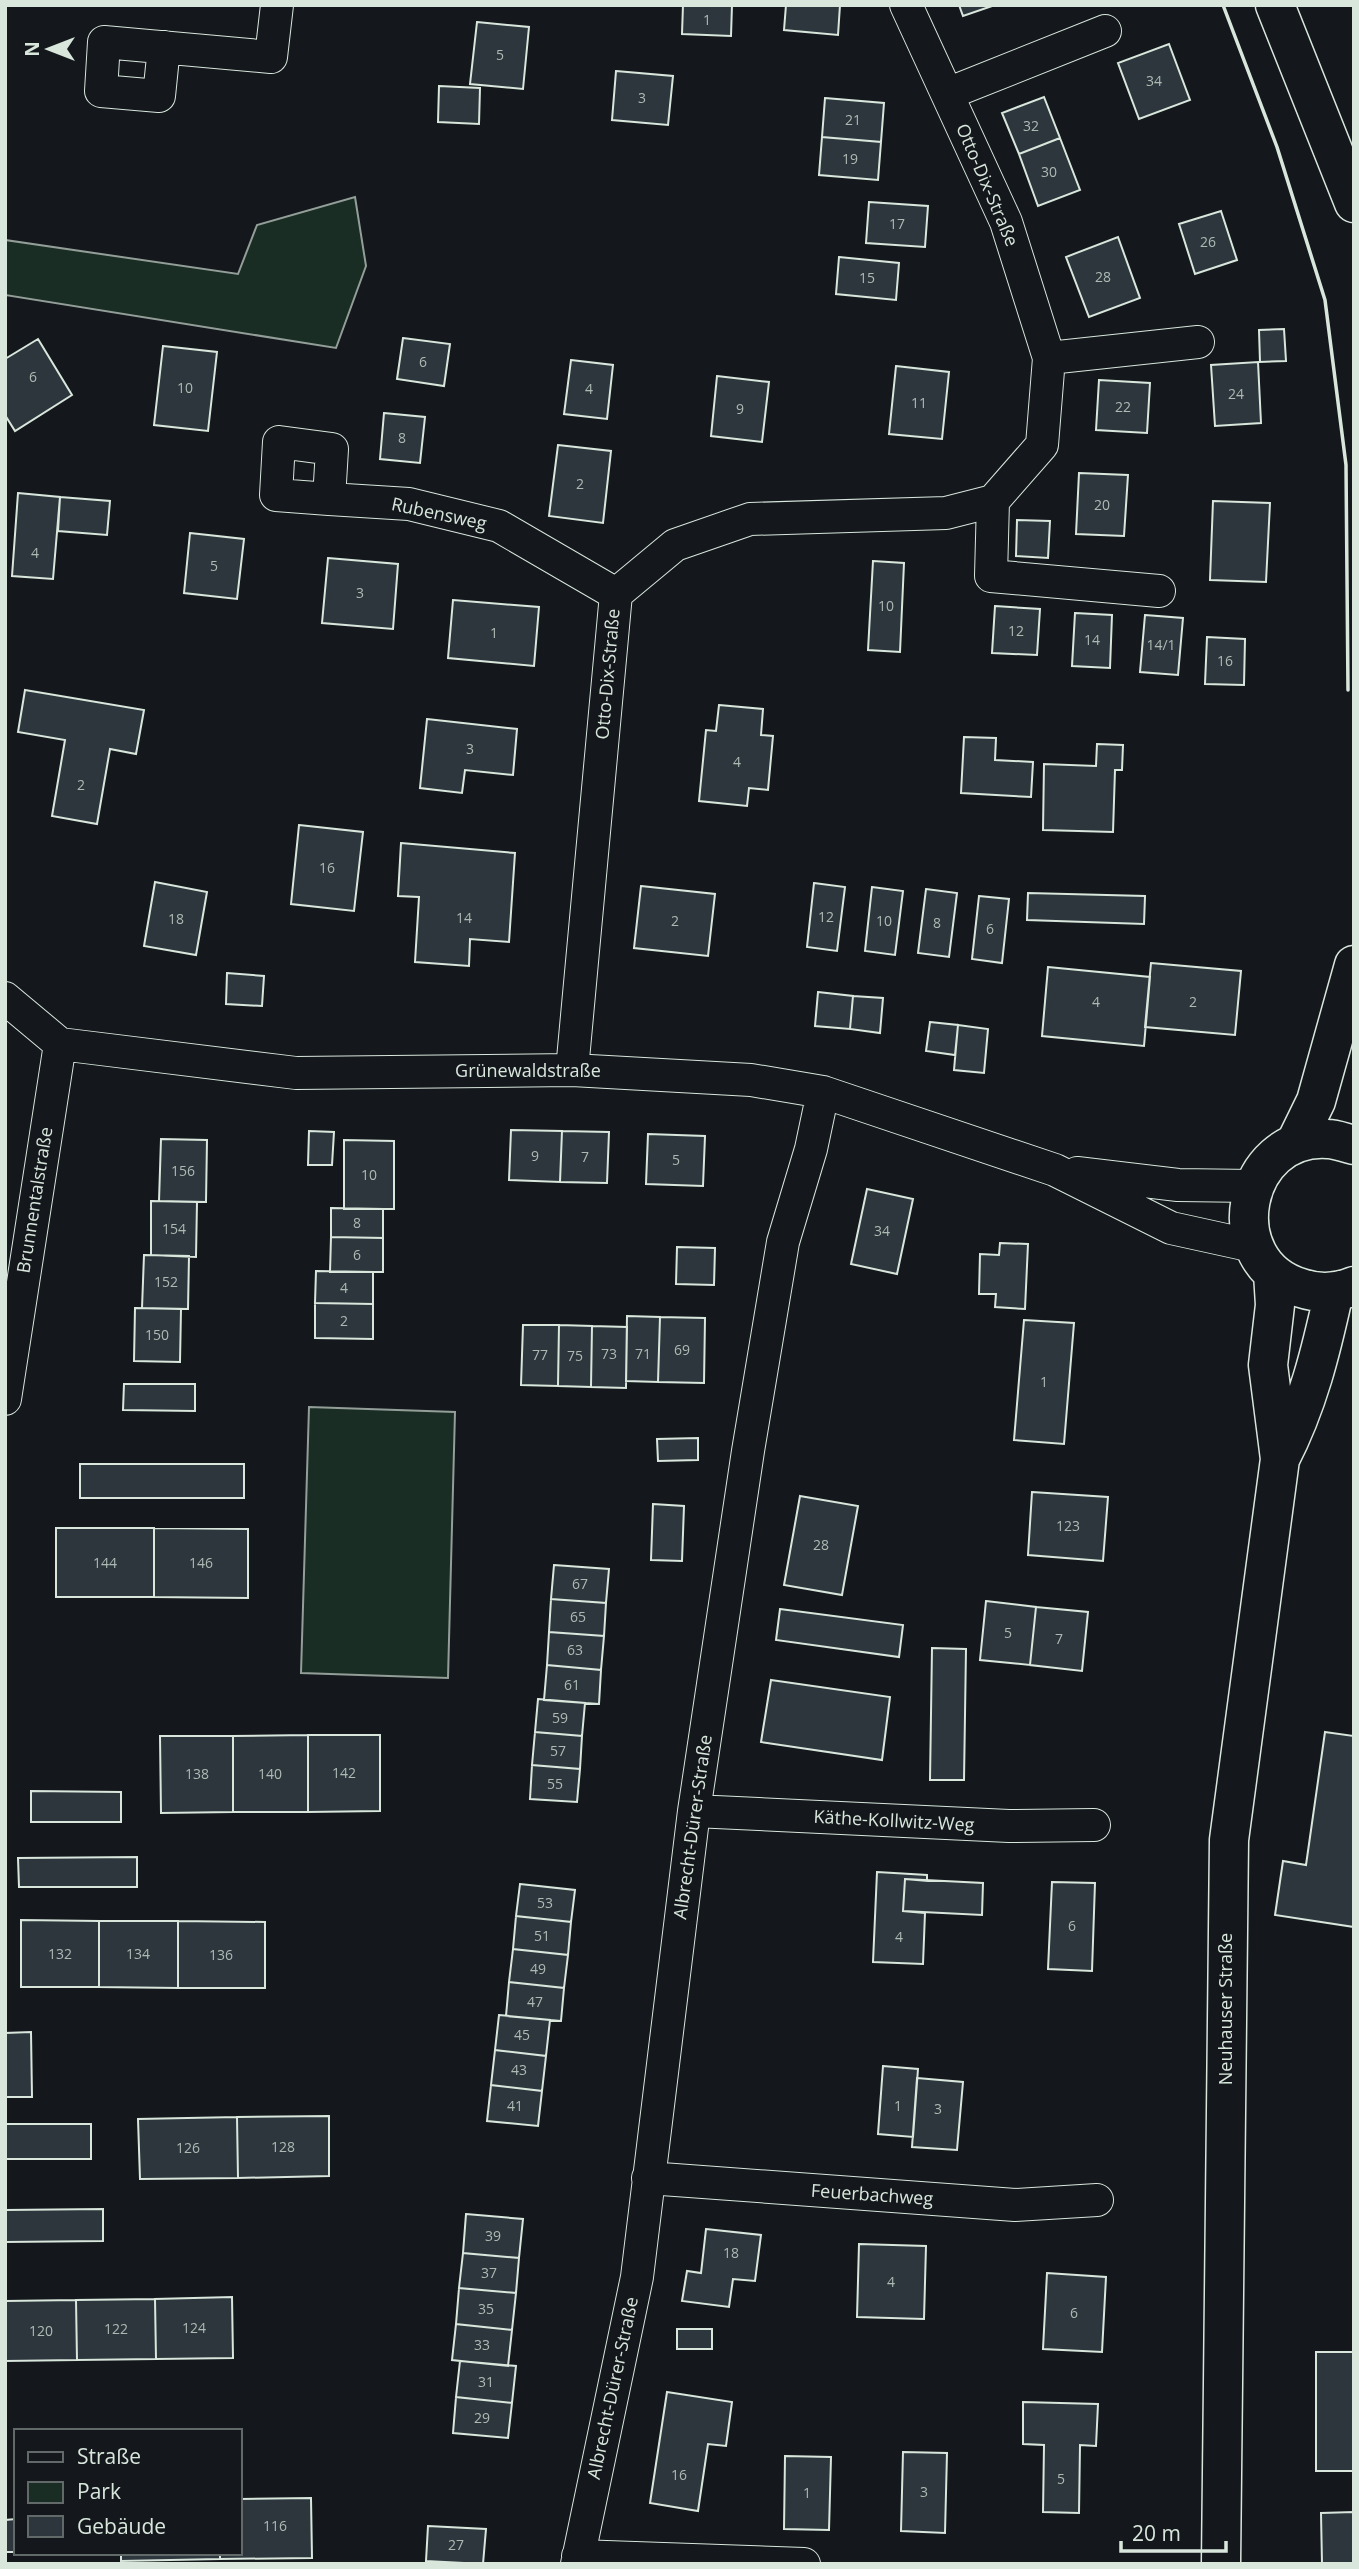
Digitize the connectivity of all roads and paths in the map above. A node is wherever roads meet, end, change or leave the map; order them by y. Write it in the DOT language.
graph roads {
  1 [pos="277,5"];
  2 [pos="906,5"];
  3 [pos="1275,5"];
  4 [pos="1105,31"];
  5 [pos="164,47"];
  6 [pos="947,94"];
  7 [pos="1354,203"];
  8 [pos="1198,342"];
  9 [pos="1049,358"];
  10 [pos="329,499"];
  11 [pos="993,500"];
  12 [pos="1159,591"];
  13 [pos="616,594"];
  14 [pos="1354,965"];
  15 [pos="5,999"];
  16 [pos="60,1044"];
  17 [pos="572,1070"];
  18 [pos="823,1092"];
  19 [pos="1295,1144"];
  20 [pos="1354,1145"];
  21 [pos="1055,1170"];
  22 [pos="1253,1186"];
  23 [pos="1263,1260"];
  24 [pos="1344,1289"];
  25 [pos="5,1399"];
  26 [pos="1280,1459"];
  27 [pos="694,1811"];
  28 [pos="1094,1825"];
  29 [pos="648,2178"];
  30 [pos="1097,2200"];
  31 [pos="578,2560"];
  32 [pos="804,2564"];
  33 [pos="1221,2564"];
  1 -- 5 [label="street"];
  2 -- 6 [label="street, Otto-Dix-Straße"];
  3 -- 7 [label="street"];
  4 -- 6 [label="street"];
  6 -- 9 [label="street, Otto-Dix-Straße"];
  8 -- 9 [label="street"];
  9 -- 11 [label="street, Otto-Dix-Straße"];
  10 -- 13 [label="street, Rubensweg"];
  11 -- 12 [label="street"];
  11 -- 13 [label="street, Otto-Dix-Straße"];
  13 -- 17 [label="street, Otto-Dix-Straße"];
  14 -- 19 [label="street"];
  15 -- 16 [label="street"];
  16 -- 17 [label="street, Grünewaldstraße"];
  16 -- 25 [label="street, Brunnentalstraße"];
  17 -- 18 [label="street, Grünewaldstraße"];
  18 -- 21 [label="street, Grünewaldstraße"];
  18 -- 27 [label="street, Albrecht-Dürer-Straße"];
  19 -- 20 [label="street"];
  19 -- 22 [label="street"];
  21 -- 22 [label="street, Grünewaldstraße"];
  21 -- 23 [label="street, Grünewaldstraße"];
  22 -- 23 [label="street, Neuhauser Straße"];
  23 -- 24 [label="street"];
  23 -- 26 [label="street, Neuhauser Straße"];
  24 -- 26 [label="street, Neuhauser Straße"];
  26 -- 33 [label="street, Neuhauser Straße"];
  27 -- 28 [label="street, Käthe-Kollwitz-Weg"];
  27 -- 29 [label="street, Albrecht-Dürer-Straße"];
  29 -- 30 [label="street, Feuerbachweg"];
  29 -- 31 [label="street, Albrecht-Dürer-Straße"];
  31 -- 32 [label="street"];
}
